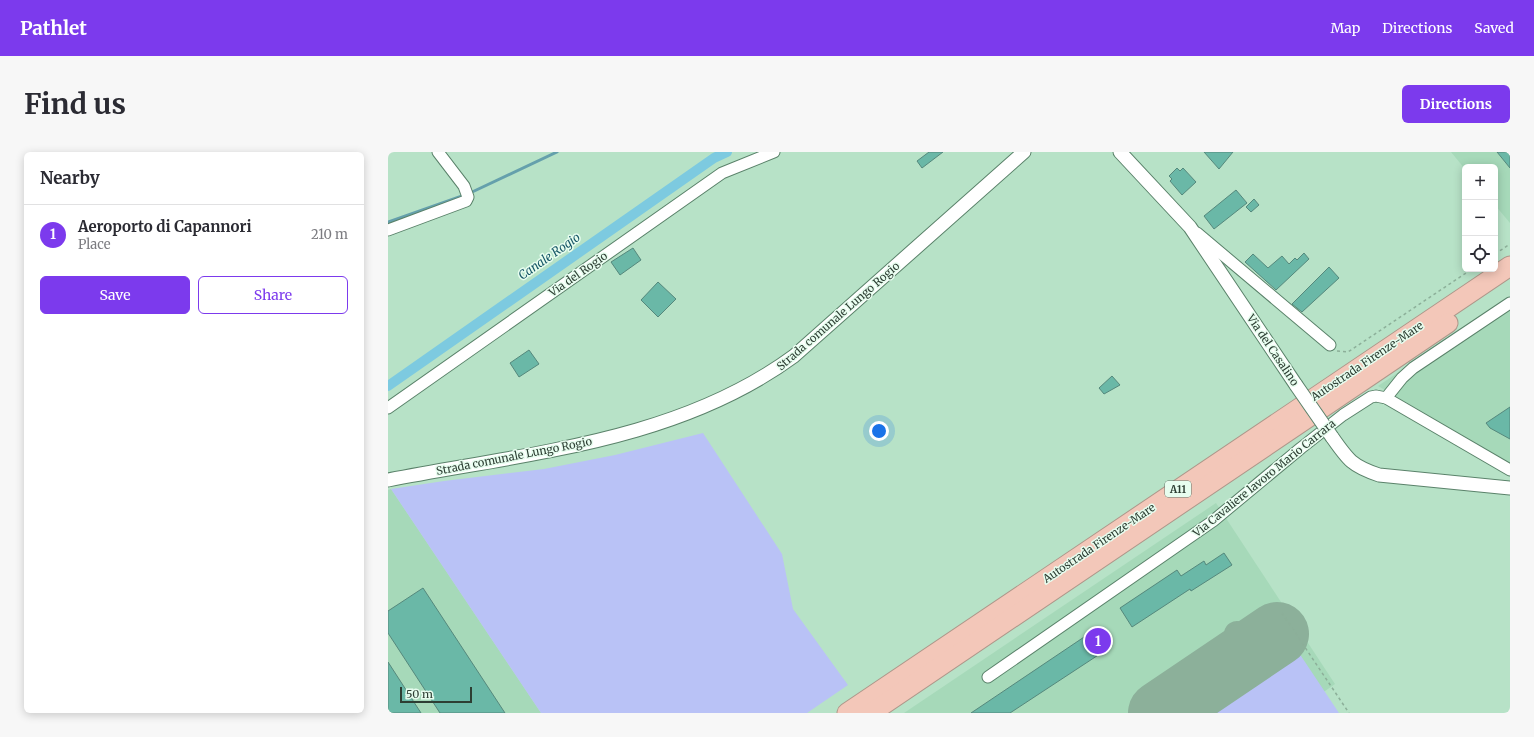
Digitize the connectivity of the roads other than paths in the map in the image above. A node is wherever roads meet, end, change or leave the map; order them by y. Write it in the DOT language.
graph roads {
  1 [pos="438,152"];
  2 [pos="774,152"];
  3 [pos="1024,152"];
  4 [pos="1120,152"];
  5 [pos="1190,227"];
  6 [pos="388,230"];
  7 [pos="1510,266"];
  8 [pos="1510,281"];
  9 [pos="1510,303"];
  10 [pos="1330,345"];
  11 [pos="1386,398"];
  12 [pos="388,408"];
  13 [pos="1510,470"];
  14 [pos="388,480"];
  15 [pos="1510,488"];
  16 [pos="988,677"];
  17 [pos="847,713"];
  18 [pos="871,713"];
  1 -- 6 [label="street"];
  2 -- 12 [label="street, Via del Rogio"];
  3 -- 14 [label="street, Strada comunale Lungo Rogio"];
  4 -- 5 [label="street, Via del Casalino"];
  5 -- 10 [label="street"];
  5 -- 15 [label="street, Via del Casalino, bridge"];
  7 -- 17 [label="highway, Autostrada Firenze-Mare / A11"];
  8 -- 18 [label="highway, Autostrada Firenze-Mare / A11"];
  9 -- 11 [label="street"];
  11 -- 13 [label="street"];
  11 -- 16 [label="street, Via Cavaliere lavoro Mario Carrara"];
}
